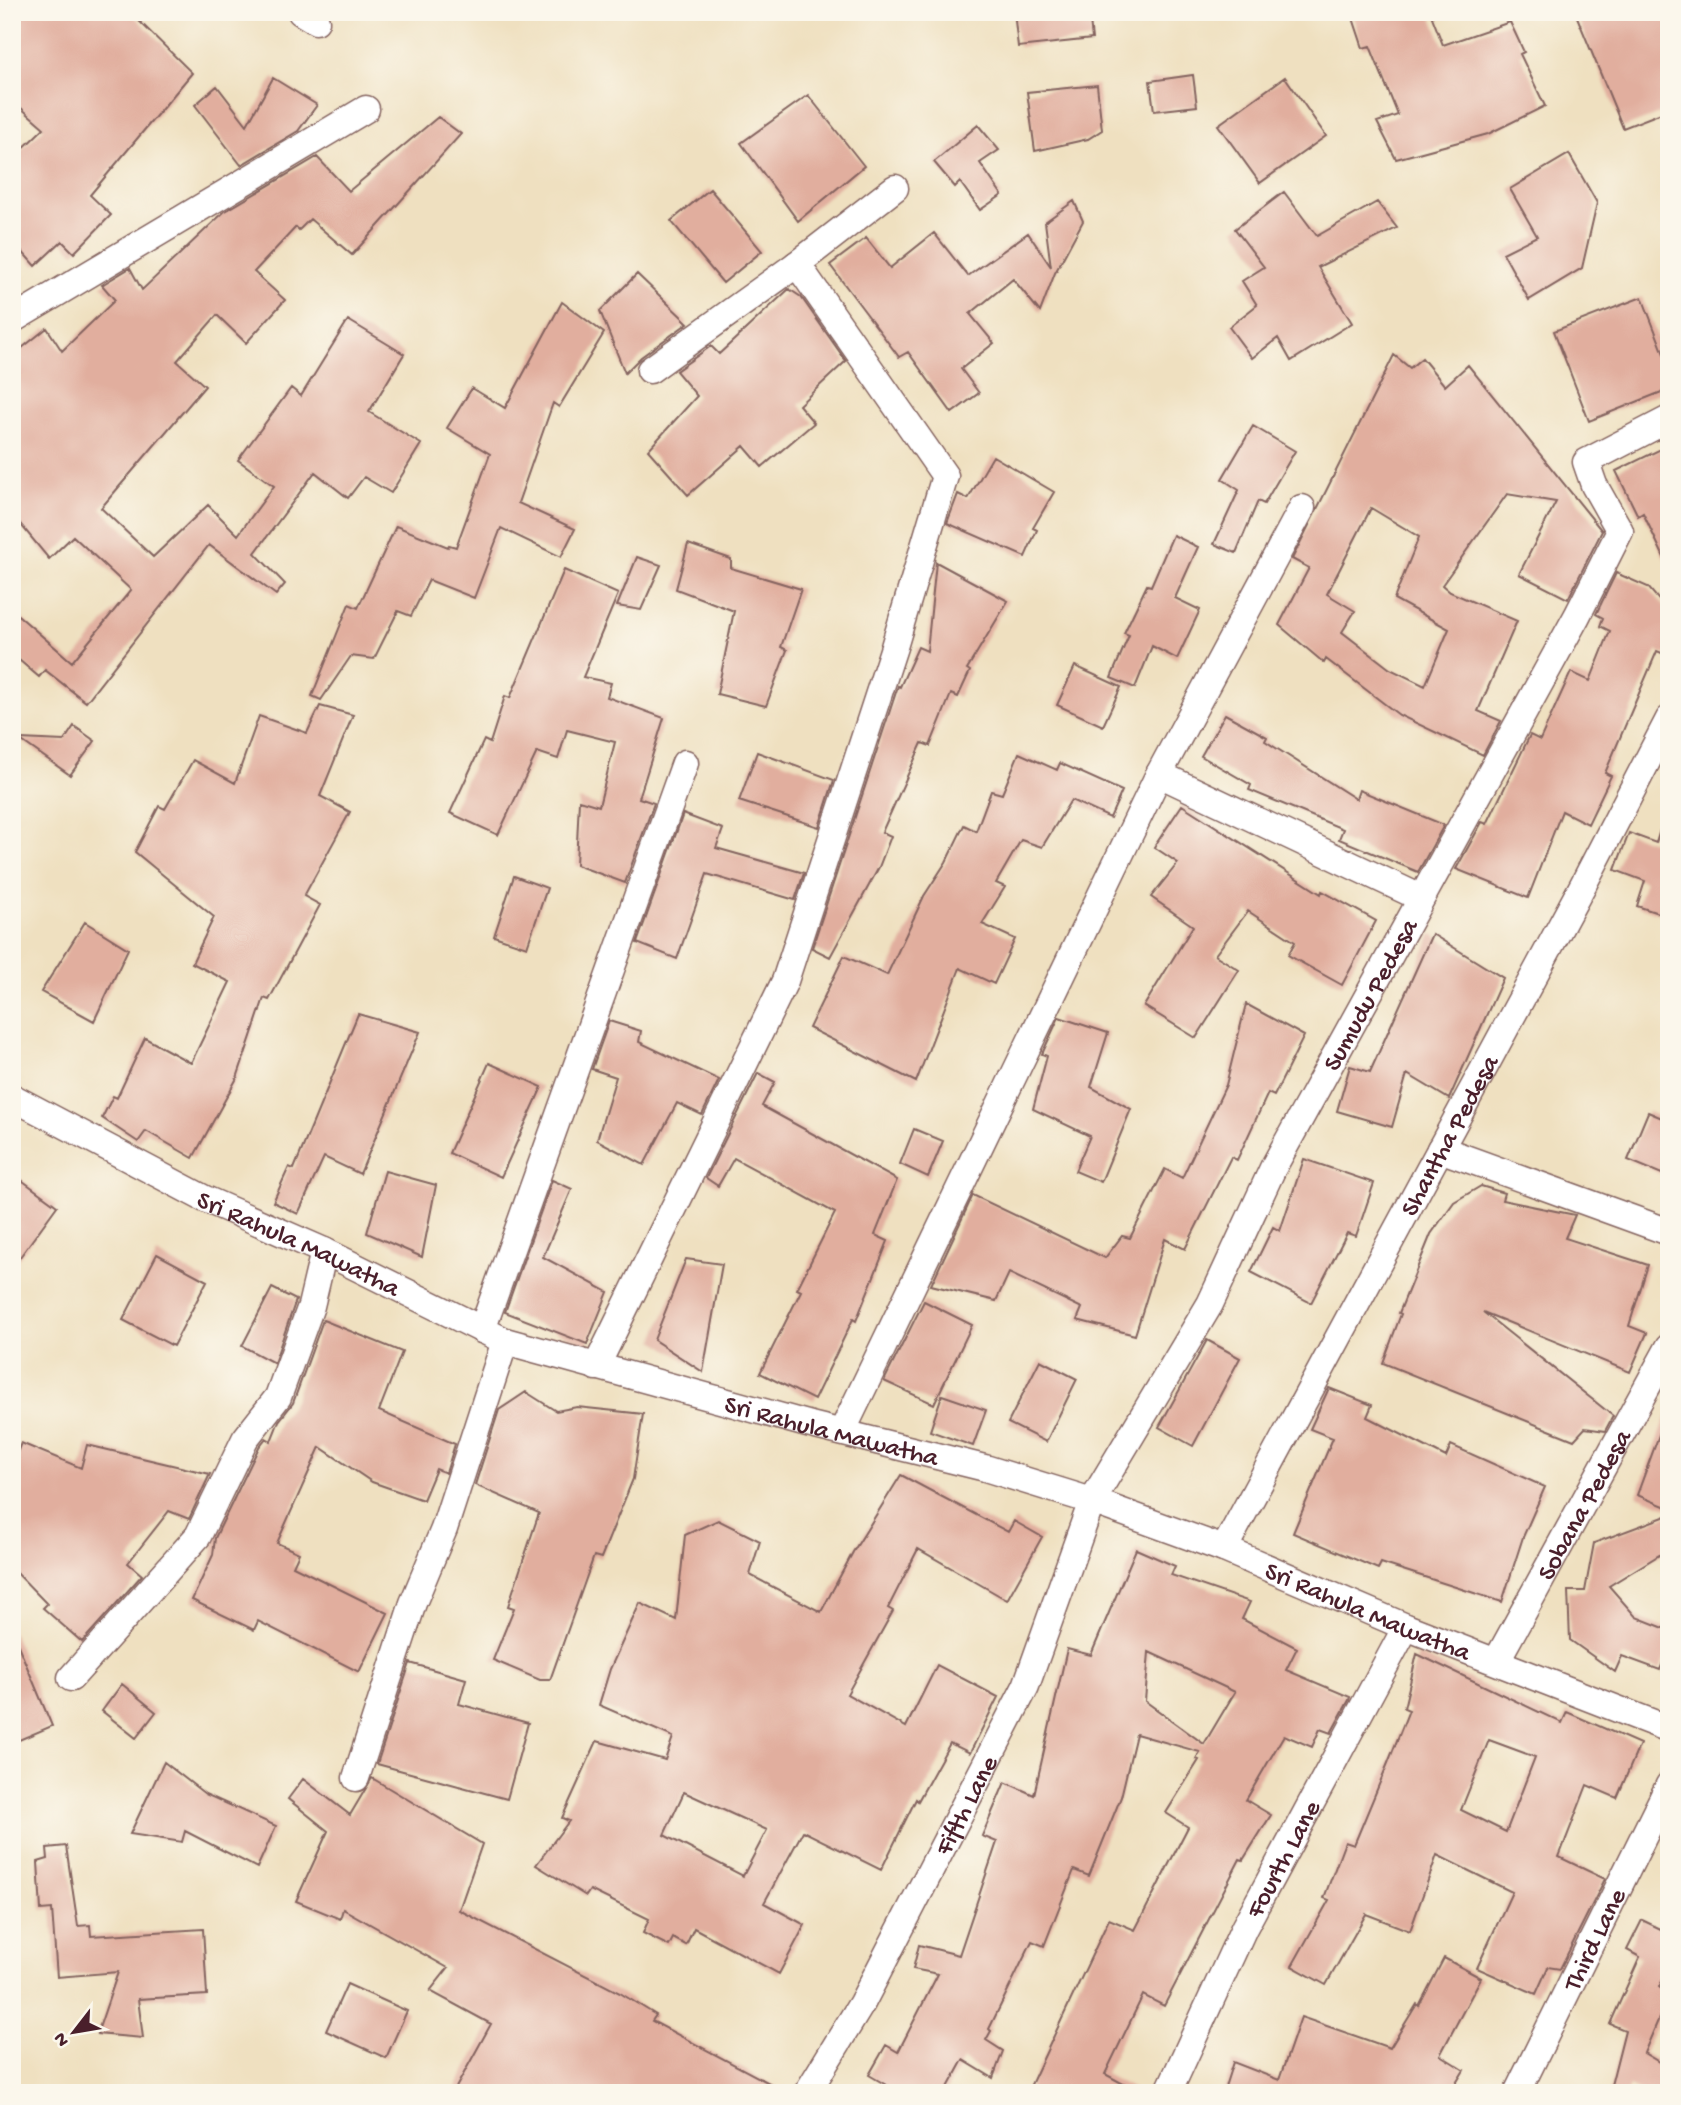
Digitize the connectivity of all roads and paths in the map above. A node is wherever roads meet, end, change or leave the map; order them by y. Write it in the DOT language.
graph roads {
  1 [pos="366,109"];
  2 [pos="895,188"];
  3 [pos="797,264"];
  4 [pos="12,320"];
  5 [pos="650,370"];
  6 [pos="1669,419"];
  7 [pos="1302,508"];
  8 [pos="1669,719"];
  9 [pos="685,763"];
  10 [pos="1159,774"];
  11 [pos="1421,898"];
  12 [pos="12,1097"];
  13 [pos="1440,1149"];
  14 [pos="1669,1231"];
  15 [pos="324,1251"];
  16 [pos="494,1335"];
  17 [pos="1669,1347"];
  18 [pos="596,1367"];
  19 [pos="842,1432"];
  20 [pos="1092,1501"];
  21 [pos="1224,1549"];
  22 [pos="1406,1627"];
  23 [pos="1497,1660"];
  24 [pos="71,1678"];
  25 [pos="1669,1729"];
  26 [pos="356,1778"];
  27 [pos="1669,1785"];
  28 [pos="807,2093"];
  29 [pos="1168,2093"];
  30 [pos="1517,2093"];
  1 -- 4 [label="street"];
  2 -- 3 [label="street"];
  3 -- 5 [label="street"];
  3 -- 18 [label="street"];
  6 -- 11 [label="street, Sumudu Pedesa"];
  7 -- 10 [label="street"];
  8 -- 13 [label="street, Shantha Pedesa"];
  9 -- 16 [label="street"];
  10 -- 11 [label="street"];
  10 -- 19 [label="street"];
  11 -- 20 [label="street, Sumudu Pedesa"];
  12 -- 15 [label="street, Sri Rahula Mawatha"];
  13 -- 14 [label="street"];
  13 -- 21 [label="street, Shantha Pedesa"];
  15 -- 16 [label="street, Sri Rahula Mawatha"];
  15 -- 24 [label="street"];
  16 -- 18 [label="street, Sri Rahula Mawatha"];
  16 -- 26 [label="street"];
  17 -- 23 [label="street, Sobana Pedesa"];
  18 -- 19 [label="street, Sri Rahula Mawatha"];
  19 -- 20 [label="street, Sri Rahula Mawatha"];
  20 -- 21 [label="street, Sri Rahula Mawatha"];
  20 -- 28 [label="street, Fifth Lane"];
  21 -- 22 [label="street, Sri Rahula Mawatha"];
  22 -- 23 [label="street, Sri Rahula Mawatha"];
  22 -- 29 [label="street, Fourth Lane"];
  23 -- 25 [label="street, Sri Rahula Mawatha"];
  27 -- 30 [label="street, Third Lane"];
}
